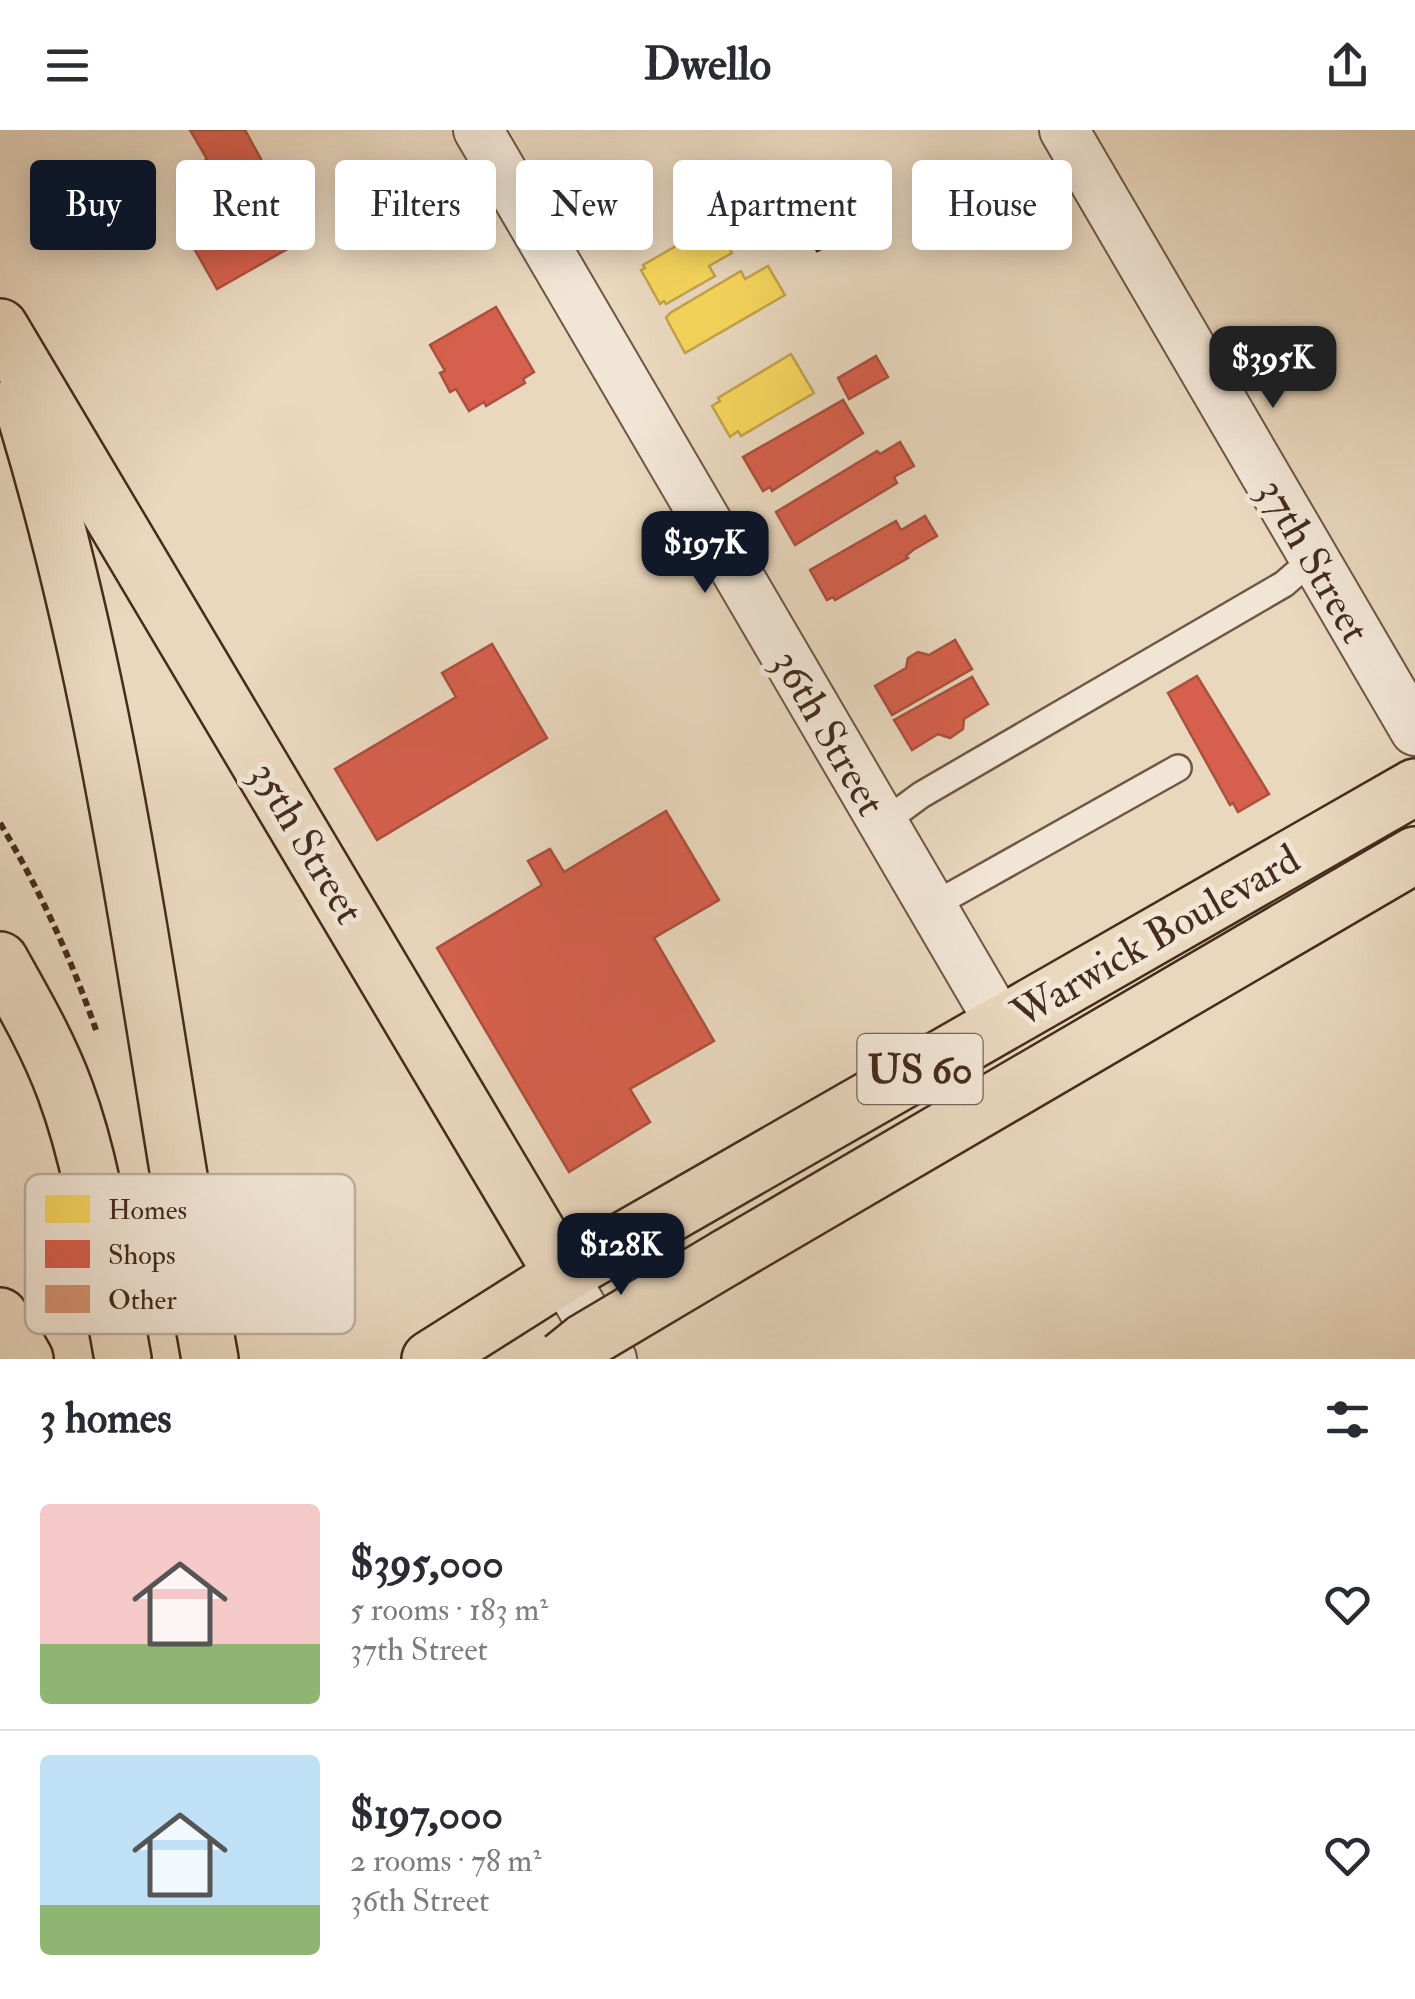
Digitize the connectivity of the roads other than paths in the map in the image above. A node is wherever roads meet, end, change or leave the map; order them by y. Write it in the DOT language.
graph roads {
  1 [pos="478,130"];
  2 [pos="1064,130"];
  3 [pos="0,329"];
  4 [pos="1314,558"];
  5 [pos="1415,731"];
  6 [pos="1178,768"];
  7 [pos="1415,787"];
  8 [pos="883,823"];
  9 [pos="1415,856"];
  10 [pos="932,906"];
  11 [pos="0,960"];
  12 [pos="1000,1023"];
  13 [pos="88,1174"];
  14 [pos="178,1174"];
  15 [pos="564,1276"];
  16 [pos="0,1316"];
  17 [pos="119,1334"];
  18 [pos="206,1334"];
  19 [pos="25,1359"];
  20 [pos="123,1359"];
  21 [pos="210,1359"];
  22 [pos="430,1359"];
  23 [pos="563,1359"];
  24 [pos="612,1359"];
  1 -- 8 [label="street, 36th Street"];
  2 -- 4 [label="street, 37th Street"];
  3 -- 14 [label="main road"];
  3 -- 15 [label="main road, 35th Street"];
  4 -- 5 [label="street, 37th Street"];
  4 -- 8 [label="lane"];
  6 -- 10 [label="lane"];
  7 -- 12 [label="main road, Warwick Boulevard / US 60"];
  8 -- 10 [label="street, 36th Street"];
  9 -- 23 [label="main road, bridge"];
  10 -- 12 [label="street, 36th Street"];
  11 -- 13 [label="main road"];
  12 -- 15 [label="main road, Warwick Boulevard / US 60"];
  15 -- 22 [label="main road, Warwick Boulevard / US 60"];
  15 -- 24 [label="street, 35th Street"];
  16 -- 19 [label="main road"];
  17 -- 20 [label="main road"];
  18 -- 21 [label="main road"];
}
